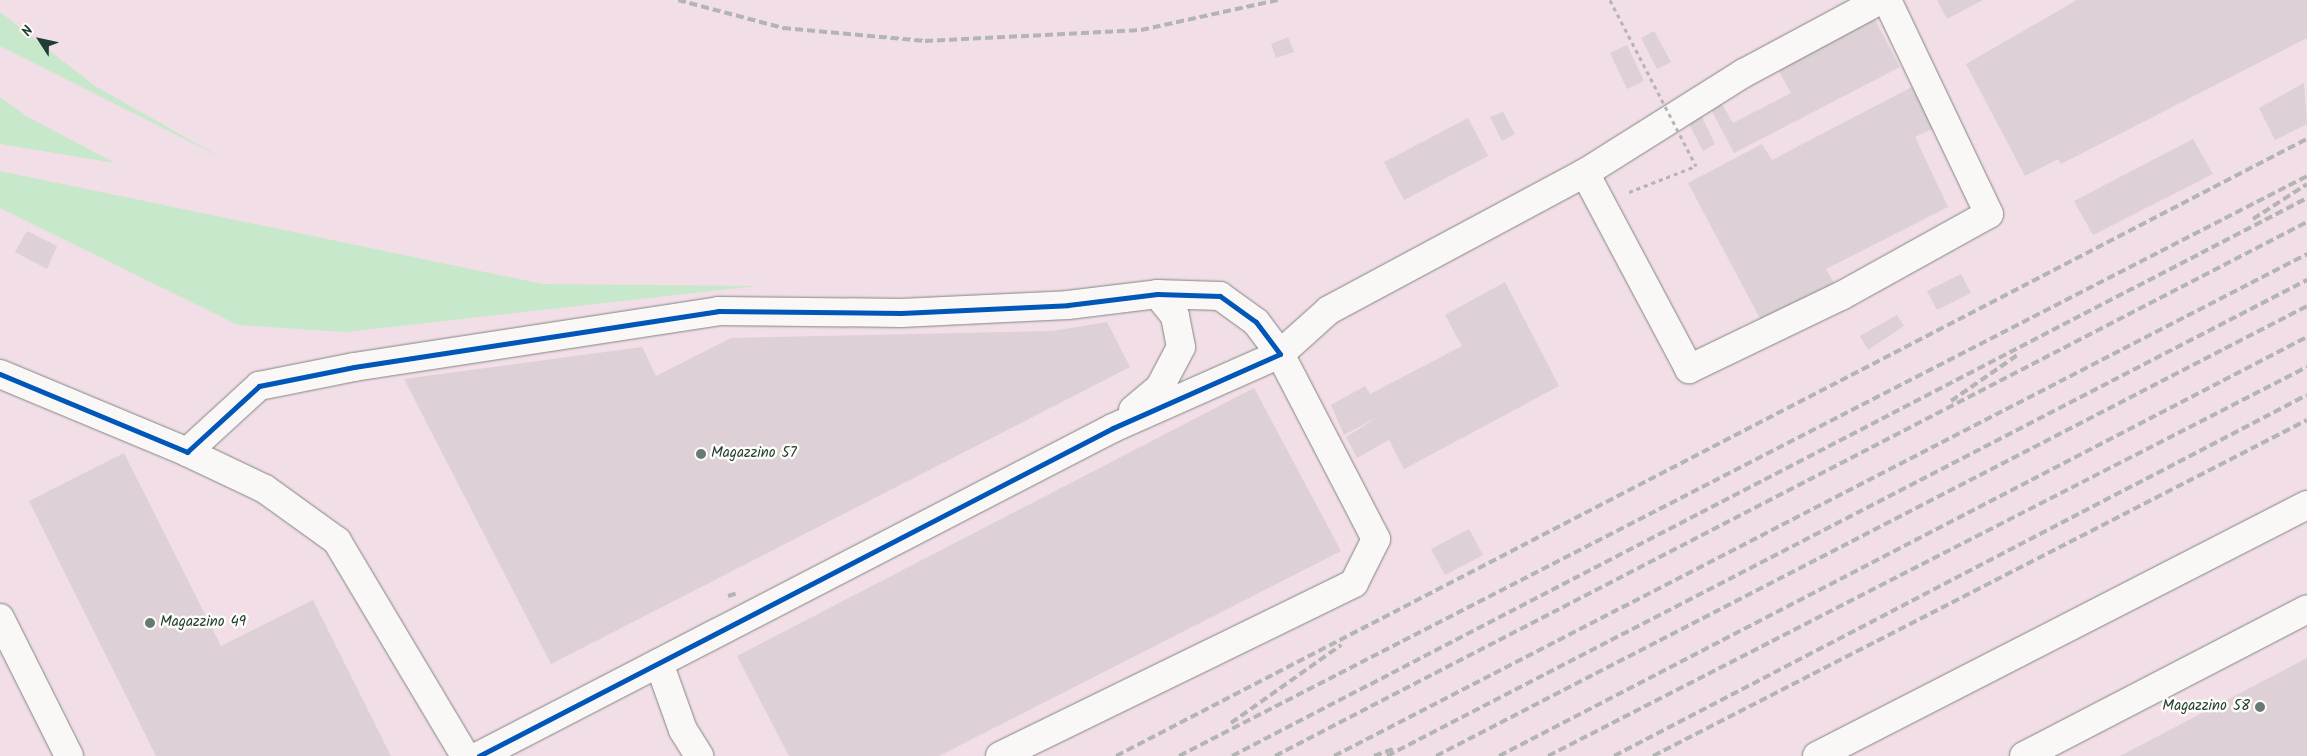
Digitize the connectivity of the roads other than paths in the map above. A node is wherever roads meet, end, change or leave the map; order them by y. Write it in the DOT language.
graph roads {
  1 [pos="1880,0"];
  2 [pos="1887,0"];
  3 [pos="1585,173"];
  4 [pos="1157,294"];
  5 [pos="1280,354"];
  6 [pos="0,374"];
  7 [pos="1113,428"];
  8 [pos="187,452"];
  9 [pos="2307,505"];
  10 [pos="2307,610"];
  11 [pos="0,618"];
  12 [pos="658,663"];
  13 [pos="69,756"];
  14 [pos="465,756"];
  15 [pos="479,756"];
  16 [pos="699,756"];
  17 [pos="1000,756"];
  18 [pos="1817,756"];
  19 [pos="2024,756"];
  1 -- 3 [label="street"];
  2 -- 3 [label="street"];
  3 -- 5 [label="street"];
  4 -- 5 [label="street"];
  4 -- 7 [label="street"];
  4 -- 8 [label="street"];
  5 -- 7 [label="street"];
  5 -- 17 [label="street"];
  6 -- 8 [label="street"];
  7 -- 12 [label="street"];
  8 -- 14 [label="street"];
  9 -- 18 [label="street"];
  10 -- 19 [label="street"];
  11 -- 13 [label="street"];
  12 -- 15 [label="street"];
  12 -- 16 [label="street"];
}
